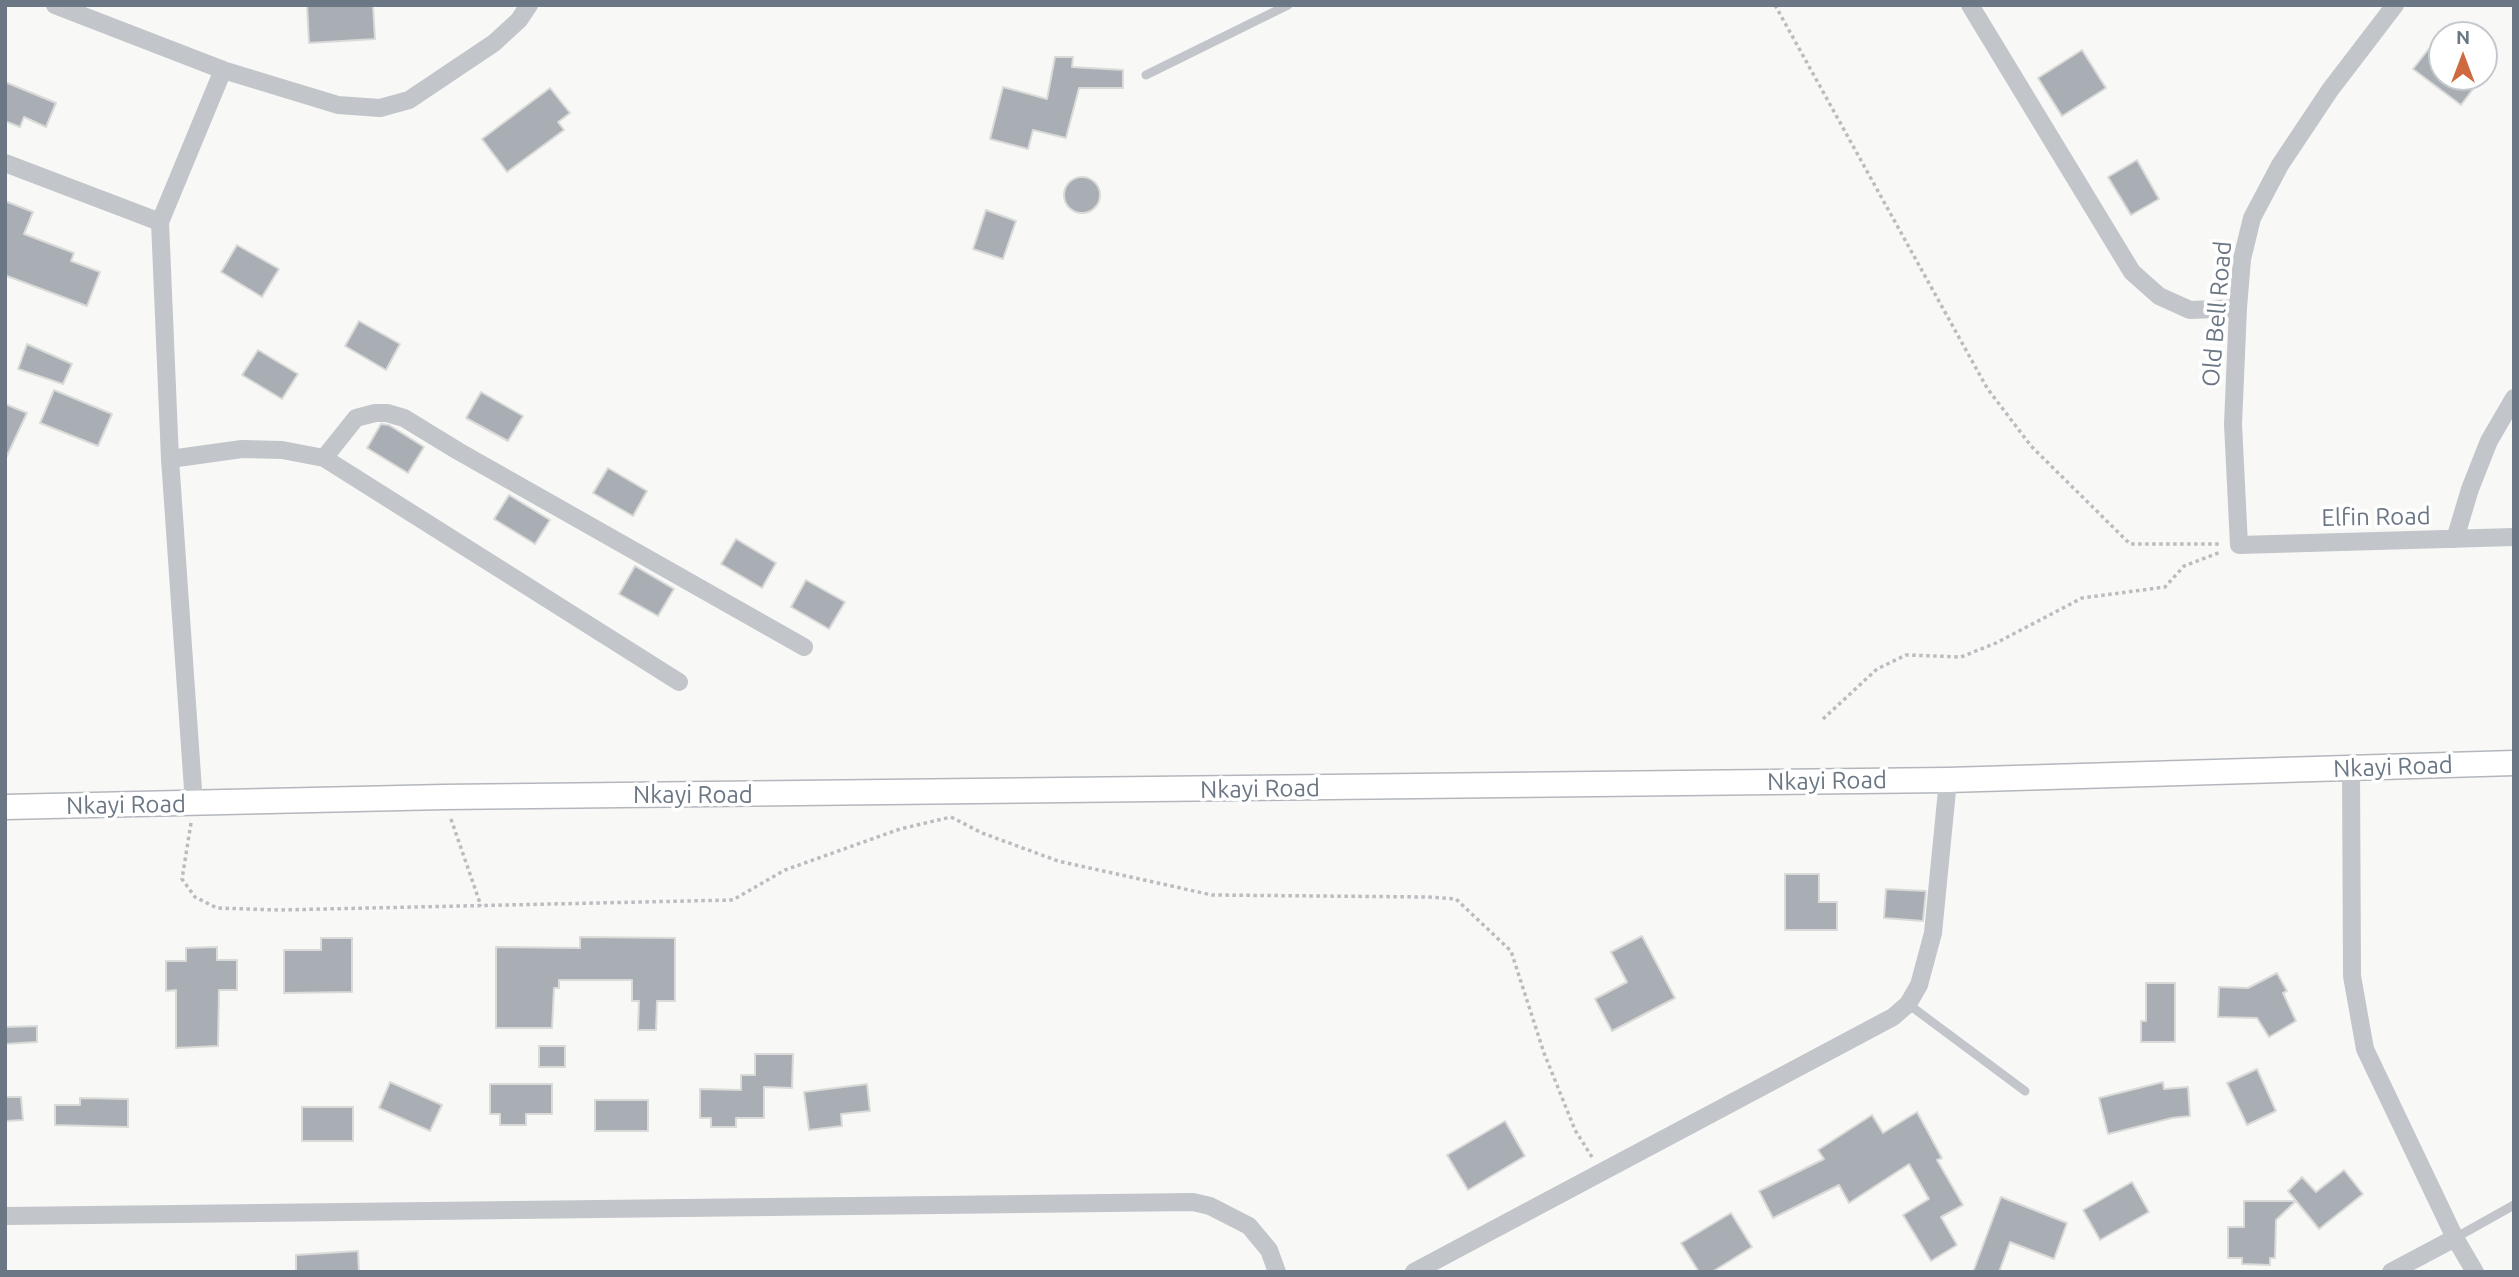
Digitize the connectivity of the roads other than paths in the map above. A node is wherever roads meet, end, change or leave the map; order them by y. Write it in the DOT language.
graph roads {
  1 [pos="55,5"];
  2 [pos="529,5"];
  3 [pos="1288,5"];
  4 [pos="1970,5"];
  5 [pos="2395,5"];
  6 [pos="223,70"];
  7 [pos="1146,75"];
  8 [pos="5,163"];
  9 [pos="160,222"];
  10 [pos="2238,309"];
  11 [pos="2514,398"];
  12 [pos="324,458"];
  13 [pos="170,459"];
  14 [pos="2514,537"];
  15 [pos="2455,539"];
  16 [pos="2239,544"];
  17 [pos="804,647"];
  18 [pos="679,682"];
  19 [pos="2514,763"];
  20 [pos="2351,768"];
  21 [pos="1948,780"];
  22 [pos="194,804"];
  23 [pos="5,807"];
  24 [pos="1908,1004"];
  25 [pos="2025,1091"];
  26 [pos="2514,1205"];
  27 [pos="5,1216"];
  28 [pos="2455,1238"];
  29 [pos="1278,1272"];
  30 [pos="1413,1272"];
  31 [pos="2391,1272"];
  32 [pos="2475,1272"];
  1 -- 6 [label="street"];
  2 -- 6 [label="street"];
  3 -- 7 [label="lane"];
  4 -- 10 [label="street"];
  5 -- 10 [label="street, Old Bell Road"];
  6 -- 9 [label="street"];
  8 -- 9 [label="street"];
  9 -- 13 [label="street"];
  10 -- 16 [label="street, Old Bell Road"];
  11 -- 15 [label="street"];
  12 -- 13 [label="street"];
  12 -- 17 [label="street"];
  12 -- 18 [label="street"];
  13 -- 22 [label="street"];
  14 -- 15 [label="street, Elfin Road"];
  15 -- 16 [label="street, Elfin Road"];
  19 -- 20 [label="main road, Nkayi Road"];
  20 -- 21 [label="main road, Nkayi Road"];
  20 -- 28 [label="street"];
  21 -- 22 [label="main road, Nkayi Road"];
  21 -- 24 [label="street"];
  22 -- 23 [label="main road, Nkayi Road"];
  24 -- 25 [label="lane"];
  24 -- 30 [label="street"];
  26 -- 28 [label="lane"];
  27 -- 29 [label="street"];
  28 -- 31 [label="street"];
  28 -- 32 [label="street"];
}
